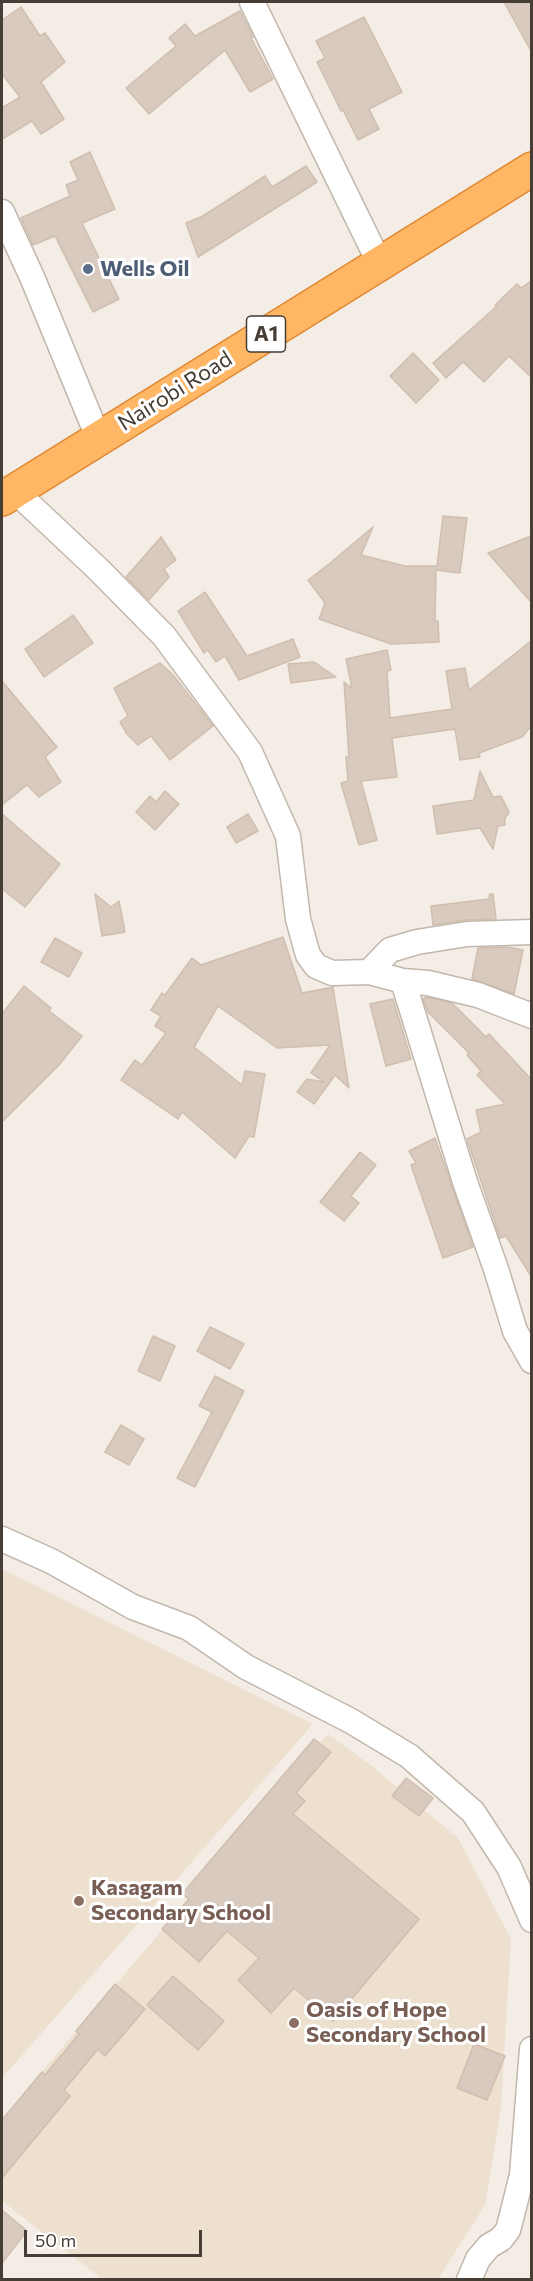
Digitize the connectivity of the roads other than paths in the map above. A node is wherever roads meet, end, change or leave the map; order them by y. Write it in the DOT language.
graph roads {
  1 [pos="252,2"];
  2 [pos="531,156"];
  3 [pos="531,169"];
  4 [pos="2,212"];
  5 [pos="374,252"];
  6 [pos="93,425"];
  7 [pos="6,491"];
  8 [pos="531,932"];
  9 [pos="369,972"];
  10 [pos="403,981"];
  11 [pos="531,1016"];
  12 [pos="531,1361"];
  13 [pos="2,1539"];
  14 [pos="531,1920"];
  15 [pos="531,2049"];
  16 [pos="469,2280"];
  1 -- 5 [label="street"];
  2 -- 5 [label="highway, Nairobi Road / A1"];
  3 -- 7 [label="highway, Nairobi Road / A1"];
  4 -- 6 [label="street"];
  5 -- 6 [label="highway, Nairobi Road / A1"];
  6 -- 7 [label="highway, Nairobi Road / A1"];
  7 -- 9 [label="street"];
  8 -- 9 [label="street"];
  9 -- 10 [label="street"];
  10 -- 11 [label="street"];
  10 -- 12 [label="street"];
  13 -- 14 [label="street"];
  15 -- 16 [label="street"];
}
